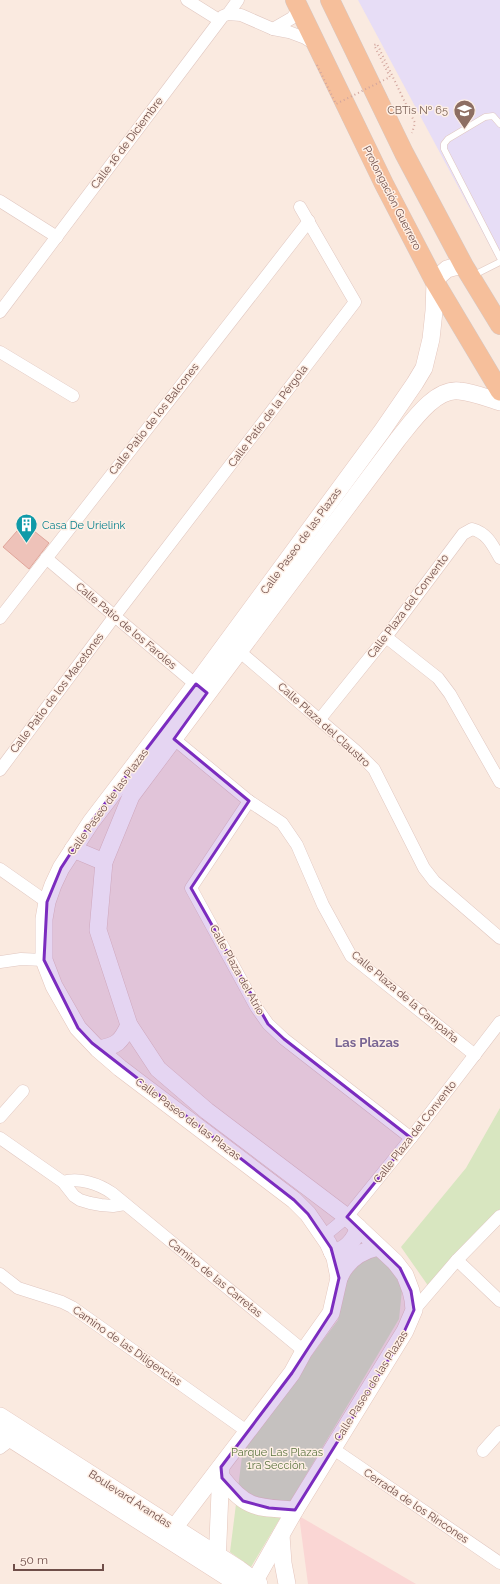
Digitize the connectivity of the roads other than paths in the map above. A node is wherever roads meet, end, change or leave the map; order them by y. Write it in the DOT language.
graph roads {
  1 [pos="187,0"];
  2 [pos="238,0"];
  3 [pos="330,0"];
  4 [pos="297,5"];
  5 [pos="223,17"];
  6 [pos="273,29"];
  7 [pos="316,45"];
  8 [pos="500,124"];
  9 [pos="0,201"];
  10 [pos="300,207"];
  11 [pos="309,221"];
  12 [pos="57,237"];
  13 [pos="500,258"];
  14 [pos="500,262"];
  15 [pos="468,272"];
  16 [pos="435,282"];
  17 [pos="0,312"];
  18 [pos="500,325"];
  19 [pos="0,352"];
  20 [pos="500,391"];
  21 [pos="72,396"];
  22 [pos="500,402"];
  23 [pos="46,558"];
  24 [pos="500,558"];
  25 [pos="114,617"];
  26 [pos="0,618"];
  27 [pos="386,637"];
  28 [pos="239,651"];
  29 [pos="202,689"];
  30 [pos="320,719"];
  31 [pos="174,738"];
  32 [pos="0,770"];
  33 [pos="500,782"];
  34 [pos="249,801"];
  35 [pos="73,849"];
  36 [pos="104,862"];
  37 [pos="0,869"];
  38 [pos="47,902"];
  39 [pos="500,938"];
  40 [pos="44,960"];
  41 [pos="0,962"];
  42 [pos="500,1022"];
  43 [pos="128,1025"];
  44 [pos="98,1049"];
  45 [pos="475,1054"];
  46 [pos="23,1091"];
  47 [pos="0,1118"];
  48 [pos="0,1138"];
  49 [pos="411,1138"];
  50 [pos="63,1182"];
  51 [pos="125,1204"];
  52 [pos="500,1216"];
  53 [pos="352,1222"];
  54 [pos="324,1236"];
  55 [pos="378,1247"];
  56 [pos="332,1252"];
  57 [pos="457,1260"];
  58 [pos="0,1274"];
  59 [pos="339,1278"];
  60 [pos="500,1301"];
  61 [pos="414,1310"];
  62 [pos="304,1351"];
  63 [pos="0,1416"];
  64 [pos="248,1432"];
  65 [pos="500,1432"];
  66 [pos="4,1440"];
  67 [pos="332,1448"];
  68 [pos="484,1451"];
  69 [pos="221,1472"];
  70 [pos="295,1510"];
  71 [pos="174,1528"];
  72 [pos="281,1535"];
  73 [pos="500,1563"];
  74 [pos="218,1564"];
  75 [pos="234,1579"];
  76 [pos="256,1583"];
  77 [pos="287,1584"];
  1 -- 5 [label="street"];
  2 -- 5 [label="street, Calle 16 de Diciembre"];
  3 -- 15 [label="main road"];
  4 -- 6 [label="street"];
  4 -- 7 [label="main road, Prolongación Guerrero"];
  5 -- 6 [label="street"];
  5 -- 12 [label="street, Calle 16 de Diciembre"];
  6 -- 7 [label="street"];
  7 -- 16 [label="main road, Prolongación Guerrero"];
  8 -- 13 [label="lane"];
  9 -- 12 [label="street"];
  10 -- 11 [label="street, Calle Patio de la Pérgola"];
  11 -- 23 [label="street, Calle Patio de los Balcones"];
  11 -- 25 [label="street, Calle Patio de la Pérgola"];
  12 -- 17 [label="street, Calle 16 de Diciembre"];
  14 -- 15 [label="lane"];
  15 -- 16 [label="street"];
  15 -- 18 [label="main road"];
  16 -- 20 [label="main road, Prolongación Guerrero"];
  16 -- 29 [label="street, Calle Paseo de las Plazas"];
  19 -- 21 [label="street"];
  22 -- 28 [label="street, Calle Paseo de las Plazas"];
  23 -- 25 [label="street, Calle Patio de los Faroles"];
  23 -- 26 [label="street, Calle Patio de los Balcones"];
  24 -- 27 [label="street, Calle Plaza del Convento"];
  25 -- 29 [label="street, Calle Patio de los Faroles"];
  25 -- 32 [label="street, Calle Patio de los Macetones"];
  27 -- 30 [label="street, Calle Plaza del Convento"];
  27 -- 33 [label="street"];
  28 -- 29 [label="street, Calle Paseo de las Plazas"];
  28 -- 30 [label="street, Calle Plaza del Claustro"];
  29 -- 31 [label="street, Calle Paseo de las Plazas"];
  29 -- 35 [label="street, Calle Paseo de las Plazas"];
  30 -- 39 [label="street, Calle Plaza del Claustro"];
  31 -- 34 [label="street, Calle Plaza de la Campaña"];
  31 -- 36 [label="street, Calle Paseo de las Plazas"];
  34 -- 45 [label="street, Calle Plaza de la Campaña"];
  34 -- 49 [label="street, Calle Plaza del Atrio"];
  35 -- 36 [label="street"];
  35 -- 38 [label="street, Calle Paseo de las Plazas"];
  36 -- 43 [label="street, Calle Paseo de las Plazas"];
  37 -- 38 [label="street"];
  38 -- 40 [label="street, Calle Paseo de las Plazas"];
  40 -- 41 [label="street"];
  40 -- 44 [label="street, Calle Paseo de las Plazas"];
  42 -- 45 [label="street, Calle Plaza del Convento"];
  43 -- 44 [label="street"];
  43 -- 53 [label="street, Calle Paseo de las Plazas"];
  44 -- 54 [label="street, Calle Paseo de las Plazas"];
  45 -- 49 [label="street, Calle Plaza del Convento"];
  46 -- 47 [label="street"];
  48 -- 50 [label="street"];
  49 -- 53 [label="street, Calle Plaza del Convento"];
  50 -- 51 [label="street, Camino de las Carretas"];
  50 -- 51 [label="street"];
  51 -- 62 [label="street, Camino de las Carretas"];
  52 -- 57 [label="street"];
  53 -- 54 [label="street, Calle Plaza del Convento"];
  53 -- 55 [label="street, Calle Paseo de las Plazas"];
  53 -- 56 [label="street"];
  54 -- 56 [label="street, Calle Paseo de las Plazas"];
  55 -- 59 [label="street"];
  55 -- 61 [label="street, Calle Paseo de las Plazas"];
  56 -- 59 [label="street, Calle Paseo de las Plazas"];
  57 -- 60 [label="street"];
  57 -- 61 [label="street"];
  58 -- 64 [label="street, Camino de las Diligencias"];
  59 -- 62 [label="street, Calle Paseo de las Plazas"];
  61 -- 67 [label="street, Calle Paseo de las Plazas"];
  62 -- 64 [label="street, Calle Paseo de las Plazas"];
  63 -- 71 [label="street, Boulevard Arandas"];
  64 -- 69 [label="street, Calle Paseo de las Plazas"];
  65 -- 68 [label="street"];
  66 -- 74 [label="street, Boulevard Arandas"];
  67 -- 70 [label="street, Calle Paseo de las Plazas"];
  67 -- 73 [label="street, Cerrada de los Rincones"];
  69 -- 70 [label="street"];
  69 -- 71 [label="street, Calle Paseo de las Plazas"];
  69 -- 74 [label="street"];
  70 -- 72 [label="street, Calle Paseo de las Plazas"];
  71 -- 74 [label="street, Boulevard Arandas"];
  72 -- 76 [label="street, Calle Paseo de las Plazas"];
  72 -- 77 [label="street"];
  74 -- 75 [label="street, Boulevard Arandas"];
  75 -- 76 [label="street, Boulevard Arandas"];
}
